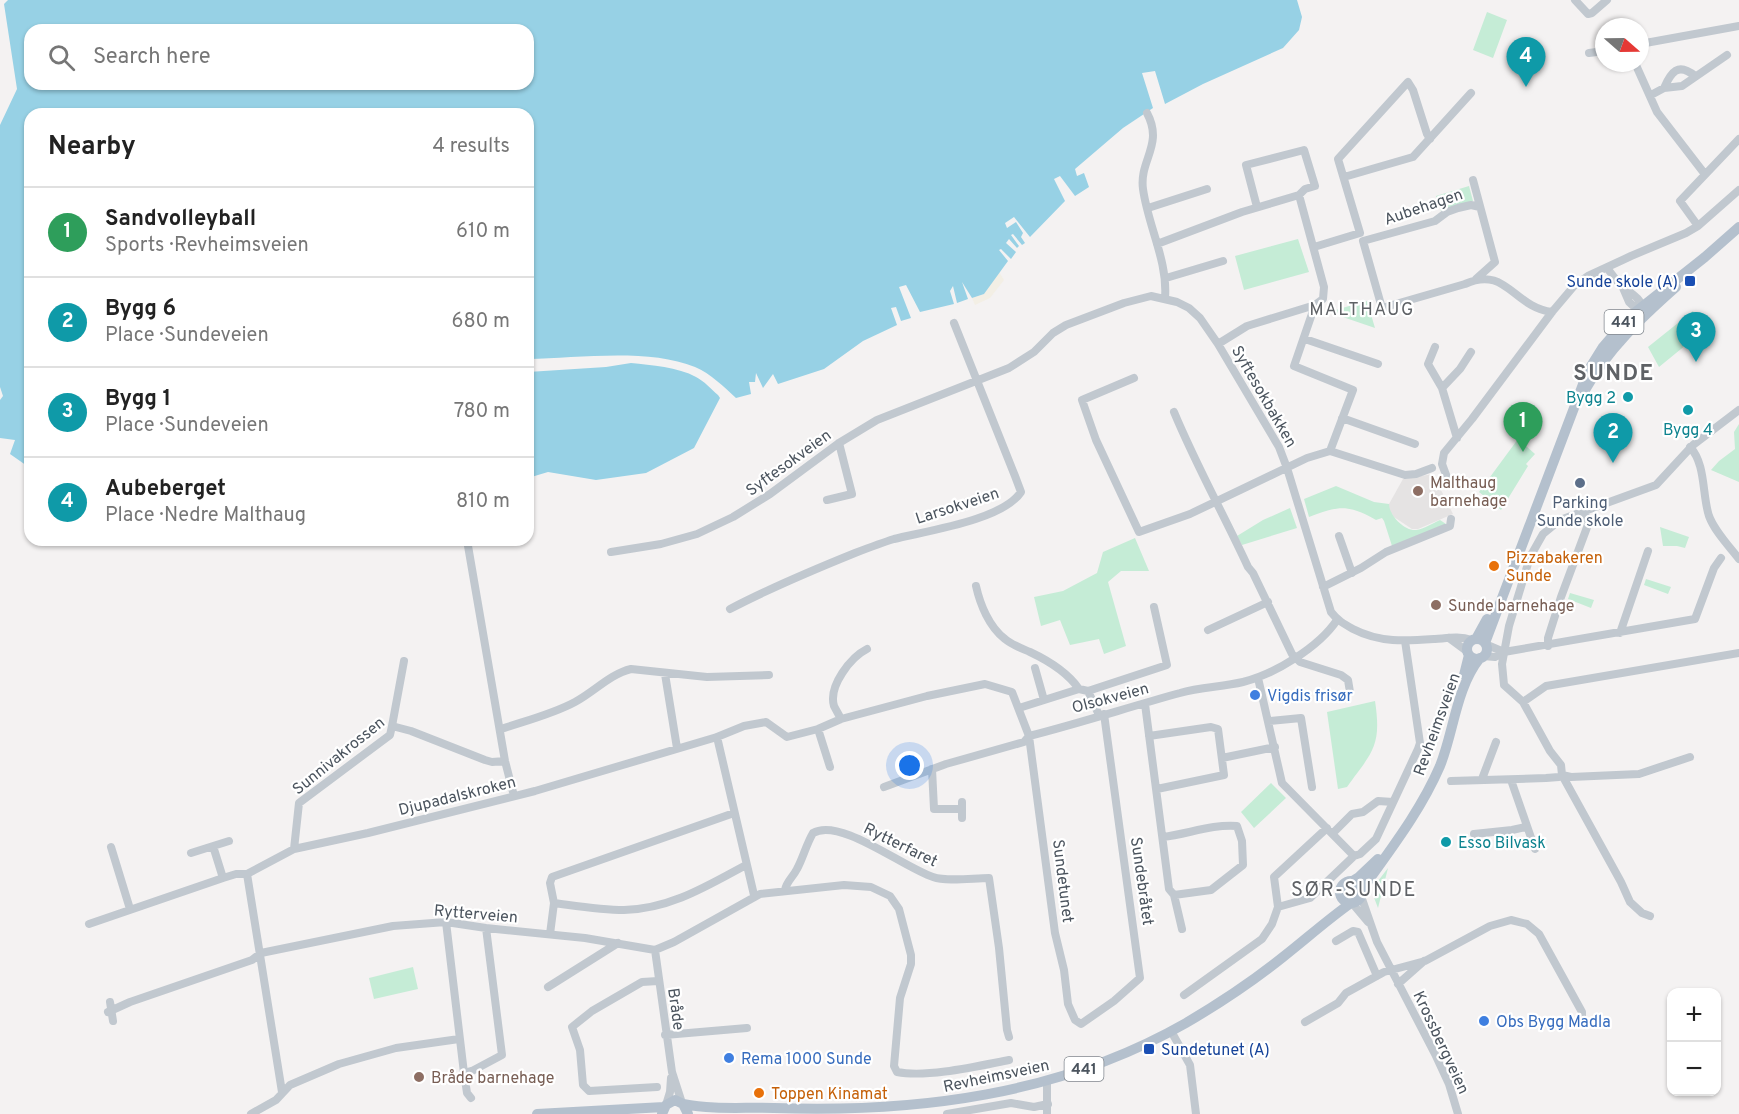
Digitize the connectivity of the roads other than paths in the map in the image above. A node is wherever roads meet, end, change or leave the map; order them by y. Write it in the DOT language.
graph roads {
  1 [pos="1575,0"];
  2 [pos="1607,0"];
  3 [pos="1739,26"];
  4 [pos="1649,42"];
  5 [pos="1595,53"];
  6 [pos="1589,54"];
  7 [pos="1727,55"];
  8 [pos="1640,72"];
  9 [pos="1695,76"];
  10 [pos="1664,88"];
  11 [pos="1471,93"];
  12 [pos="1651,95"];
  13 [pos="1147,113"];
  14 [pos="1430,139"];
  15 [pos="1739,139"];
  16 [pos="1704,173"];
  17 [pos="1344,177"];
  18 [pos="1473,180"];
  19 [pos="1207,189"];
  20 [pos="1739,190"];
  21 [pos="1299,195"];
  22 [pos="1257,207"];
  23 [pos="1480,207"];
  24 [pos="1148,208"];
  25 [pos="1698,226"];
  26 [pos="1739,227"];
  27 [pos="1157,244"];
  28 [pos="1314,247"];
  29 [pos="1223,261"];
  30 [pos="1607,268"];
  31 [pos="1166,278"];
  32 [pos="1476,279"];
  33 [pos="1165,298"];
  34 [pos="1315,305"];
  35 [pos="1641,310"];
  36 [pos="1552,312"];
  37 [pos="954,323"];
  38 [pos="1305,339"];
  39 [pos="1218,344"];
  40 [pos="1435,347"];
  41 [pos="1471,352"];
  42 [pos="1378,364"];
  43 [pos="1134,378"];
  44 [pos="977,379"];
  45 [pos="1442,388"];
  46 [pos="1739,410"];
  47 [pos="1174,412"];
  48 [pos="1342,418"];
  49 [pos="1457,438"];
  50 [pos="839,443"];
  51 [pos="1415,444"];
  52 [pos="1690,447"];
  53 [pos="1330,451"];
  54 [pos="1287,468"];
  55 [pos="1432,468"];
  56 [pos="1449,483"];
  57 [pos="827,500"];
  58 [pos="1218,501"];
  59 [pos="1583,511"];
  60 [pos="1451,519"];
  61 [pos="1339,536"];
  62 [pos="467,546"];
  63 [pos="1648,551"];
  64 [pos="611,552"];
  65 [pos="1721,558"];
  66 [pos="1739,559"];
  67 [pos="1352,573"];
  68 [pos="976,585"];
  69 [pos="1323,587"];
  70 [pos="1268,602"];
  71 [pos="1154,606"];
  72 [pos="730,609"];
  73 [pos="1337,620"];
  74 [pos="1208,630"];
  75 [pos="1620,633"];
  76 [pos="1449,638"];
  77 [pos="1405,641"];
  78 [pos="1479,642"];
  79 [pos="1548,646"];
  80 [pos="867,649"];
  81 [pos="1504,652"];
  82 [pos="1739,653"];
  83 [pos="1475,655"];
  84 [pos="1296,656"];
  85 [pos="404,661"];
  86 [pos="1035,668"];
  87 [pos="665,674"];
  88 [pos="769,675"];
  89 [pos="1258,678"];
  90 [pos="1078,689"];
  91 [pos="1088,691"];
  92 [pos="1350,692"];
  93 [pos="1044,700"];
  94 [pos="1523,702"];
  95 [pos="1144,704"];
  96 [pos="1019,708"];
  97 [pos="1102,714"];
  98 [pos="841,719"];
  99 [pos="1269,721"];
  100 [pos="392,726"];
  101 [pos="501,729"];
  102 [pos="818,729"];
  103 [pos="1029,736"];
  104 [pos="1149,736"];
  105 [pos="717,737"];
  106 [pos="1496,742"];
  107 [pos="1275,747"];
  108 [pos="677,748"];
  109 [pos="1690,757"];
  110 [pos="1222,758"];
  111 [pos="506,761"];
  112 [pos="830,767"];
  113 [pos="932,769"];
  114 [pos="1562,775"];
  115 [pos="1482,779"];
  116 [pos="1510,780"];
  117 [pos="1451,781"];
  118 [pos="884,787"];
  119 [pos="1312,787"];
  120 [pos="1156,789"];
  121 [pos="514,796"];
  122 [pos="1393,802"];
  123 [pos="962,810"];
  124 [pos="734,813"];
  125 [pos="1526,826"];
  126 [pos="1330,831"];
  127 [pos="1474,834"];
  128 [pos="1163,837"];
  129 [pos="229,841"];
  130 [pos="213,846"];
  131 [pos="111,847"];
  132 [pos="294,849"];
  133 [pos="1535,849"];
  134 [pos="190,853"];
  135 [pos="1354,856"];
  136 [pos="746,865"];
  137 [pos="247,874"];
  138 [pos="223,878"];
  139 [pos="1352,882"];
  140 [pos="785,891"];
  141 [pos="1340,894"];
  142 [pos="754,895"];
  143 [pos="1174,895"];
  144 [pos="1356,898"];
  145 [pos="554,903"];
  146 [pos="1278,907"];
  147 [pos="130,909"];
  148 [pos="1650,915"];
  149 [pos="446,922"];
  150 [pos="89,924"];
  151 [pos="1319,926"];
  152 [pos="486,928"];
  153 [pos="1182,929"];
  154 [pos="550,934"];
  155 [pos="1336,941"];
  156 [pos="618,943"];
  157 [pos="655,950"];
  158 [pos="261,953"];
  159 [pos="1425,961"];
  160 [pos="1390,969"];
  161 [pos="1377,976"];
  162 [pos="658,981"];
  163 [pos="1398,984"];
  164 [pos="548,987"];
  165 [pos="1184,995"];
  166 [pos="113,1021"];
  167 [pos="1305,1022"];
  168 [pos="1582,1022"];
  169 [pos="1081,1024"];
  170 [pos="747,1028"];
  171 [pos="1171,1031"];
  172 [pos="665,1035"];
  173 [pos="1009,1037"];
  174 [pos="459,1040"];
  175 [pos="1009,1060"];
  176 [pos="672,1072"];
  177 [pos="464,1073"];
  178 [pos="1047,1081"];
  179 [pos="657,1087"];
  180 [pos="282,1093"];
  181 [pos="471,1098"];
  182 [pos="1011,1103"];
  183 [pos="684,1107"];
  184 [pos="664,1109"];
  185 [pos="1047,1109"];
  186 [pos="817,1111"];
  187 [pos="983,1111"];
  188 [pos="251,1114"];
  189 [pos="537,1114"];
  190 [pos="549,1114"];
  191 [pos="557,1114"];
  192 [pos="722,1114"];
  193 [pos="953,1114"];
  194 [pos="1010,1114"];
  195 [pos="1196,1114"];
  196 [pos="1458,1114"];
  1 -- 2 [label="street"];
  3 -- 4 [label="street"];
  5 -- 6 [label="street"];
  7 -- 9 [label="street"];
  8 -- 12 [label="street"];
  9 -- 10 [label="street"];
  9 -- 10 [label="street"];
  10 -- 12 [label="street"];
  11 -- 14 [label="street"];
  12 -- 16 [label="street"];
  13 -- 24 [label="street"];
  14 -- 17 [label="street"];
  14 -- 17 [label="street"];
  15 -- 16 [label="street"];
  16 -- 25 [label="street"];
  17 -- 28 [label="street"];
  18 -- 23 [label="street, Aubehagen"];
  19 -- 24 [label="street"];
  20 -- 25 [label="street"];
  21 -- 22 [label="street"];
  21 -- 22 [label="street"];
  21 -- 28 [label="street"];
  22 -- 27 [label="street"];
  23 -- 32 [label="street, Aubehagen"];
  23 -- 32 [label="street, Aubehagen"];
  24 -- 27 [label="street"];
  25 -- 30 [label="street"];
  26 -- 35 [label="main road, 441"];
  27 -- 31 [label="street"];
  28 -- 34 [label="street"];
  29 -- 31 [label="street"];
  30 -- 35 [label="street"];
  30 -- 36 [label="street"];
  31 -- 33 [label="street"];
  32 -- 36 [label="street"];
  33 -- 39 [label="street, Syftesokbakken"];
  33 -- 44 [label="street, Syftesokbakken"];
  34 -- 38 [label="street"];
  34 -- 39 [label="street"];
  35 -- 78 [label="main road, 441"];
  36 -- 49 [label="street"];
  37 -- 44 [label="street, Larsokveien"];
  38 -- 42 [label="street"];
  38 -- 48 [label="street"];
  39 -- 54 [label="street, Syftesokbakken"];
  40 -- 45 [label="street"];
  41 -- 45 [label="street"];
  43 -- 58 [label="street"];
  44 -- 50 [label="street, Syftesokveien"];
  44 -- 72 [label="street, Larsokveien"];
  45 -- 49 [label="street"];
  46 -- 52 [label="street"];
  47 -- 58 [label="street"];
  48 -- 51 [label="street"];
  48 -- 53 [label="street"];
  49 -- 56 [label="street"];
  50 -- 57 [label="street"];
  50 -- 64 [label="street, Syftesokveien"];
  52 -- 59 [label="street"];
  52 -- 66 [label="street"];
  53 -- 54 [label="street"];
  53 -- 55 [label="street"];
  54 -- 58 [label="street"];
  54 -- 69 [label="street, Syftesokbakken"];
  58 -- 70 [label="street"];
  59 -- 79 [label="street"];
  59 -- 81 [label="street"];
  60 -- 67 [label="street"];
  61 -- 67 [label="street"];
  62 -- 101 [label="street"];
  63 -- 75 [label="street"];
  65 -- 75 [label="street"];
  67 -- 69 [label="street"];
  68 -- 90 [label="street"];
  69 -- 73 [label="street, Syftesokbakken"];
  70 -- 74 [label="street"];
  70 -- 84 [label="street"];
  71 -- 91 [label="street"];
  73 -- 77 [label="street"];
  73 -- 84 [label="street, Olsokveien"];
  75 -- 79 [label="street"];
  76 -- 77 [label="street"];
  76 -- 78 [label="street"];
  76 -- 83 [label="street"];
  77 -- 122 [label="street"];
  78 -- 81 [label="street"];
  78 -- 83 [label="main road, 441"];
  78 -- 83 [label="main road, 441"];
  79 -- 81 [label="street"];
  80 -- 98 [label="street"];
  81 -- 83 [label="street"];
  81 -- 94 [label="street"];
  82 -- 94 [label="street"];
  83 -- 139 [label="main road, Revheimsveien / 441"];
  83 -- 144 [label="main road, Revheimsveien / 441"];
  84 -- 89 [label="street, Olsokveien"];
  84 -- 92 [label="street"];
  85 -- 100 [label="street"];
  86 -- 93 [label="street"];
  87 -- 88 [label="street"];
  87 -- 101 [label="street"];
  87 -- 108 [label="street"];
  89 -- 95 [label="street, Olsokveien"];
  89 -- 99 [label="street"];
  90 -- 91 [label="street"];
  90 -- 93 [label="street"];
  91 -- 97 [label="street"];
  93 -- 96 [label="street"];
  94 -- 114 [label="street"];
  95 -- 97 [label="street, Olsokveien"];
  95 -- 104 [label="street"];
  96 -- 98 [label="street"];
  96 -- 103 [label="street, Sundetunet"];
  97 -- 103 [label="street, Olsokveien"];
  97 -- 169 [label="street, Sundebråtet"];
  98 -- 102 [label="street"];
  99 -- 107 [label="street"];
  99 -- 119 [label="street"];
  100 -- 111 [label="street, Sunnivakrossen"];
  100 -- 132 [label="street, Sunnivakrossen"];
  101 -- 111 [label="street"];
  102 -- 105 [label="street, Djupadalskroken"];
  102 -- 112 [label="street"];
  103 -- 113 [label="street, Olsokveien"];
  103 -- 169 [label="street, Sundetunet"];
  104 -- 110 [label="street"];
  104 -- 120 [label="street"];
  105 -- 108 [label="street, Djupadalskroken"];
  105 -- 124 [label="street"];
  106 -- 115 [label="street"];
  107 -- 110 [label="street"];
  107 -- 126 [label="street"];
  108 -- 121 [label="street, Djupadalskroken"];
  109 -- 114 [label="street"];
  110 -- 120 [label="street"];
  111 -- 121 [label="street"];
  113 -- 118 [label="street, Olsokveien"];
  113 -- 123 [label="street"];
  114 -- 116 [label="street"];
  114 -- 148 [label="street"];
  115 -- 116 [label="street"];
  115 -- 117 [label="street"];
  116 -- 125 [label="street"];
  120 -- 128 [label="street"];
  121 -- 132 [label="street, Djupadalskroken"];
  122 -- 126 [label="street"];
  122 -- 135 [label="street"];
  124 -- 136 [label="street"];
  124 -- 145 [label="street"];
  125 -- 127 [label="street"];
  125 -- 133 [label="street"];
  126 -- 135 [label="street"];
  126 -- 146 [label="street"];
  128 -- 143 [label="street"];
  128 -- 143 [label="street"];
  129 -- 130 [label="street"];
  130 -- 134 [label="street"];
  130 -- 138 [label="street"];
  131 -- 147 [label="street"];
  132 -- 137 [label="street, Djupadalskroken"];
  135 -- 146 [label="street"];
  136 -- 142 [label="street"];
  136 -- 145 [label="street"];
  137 -- 138 [label="street, Djupadalskroken"];
  137 -- 158 [label="street"];
  138 -- 147 [label="street, Djupadalskroken"];
  139 -- 141 [label="main road, 441"];
  139 -- 144 [label="main road"];
  140 -- 142 [label="street"];
  140 -- 173 [label="street, Rytterfaret"];
  140 -- 175 [label="street"];
  141 -- 144 [label="main road"];
  141 -- 151 [label="main road, Revheimsveien / 441"];
  142 -- 157 [label="street"];
  143 -- 153 [label="street"];
  144 -- 151 [label="main road, Revheimsveien / 441"];
  144 -- 160 [label="street, Krossbergveien"];
  145 -- 154 [label="street"];
  146 -- 165 [label="street"];
  147 -- 150 [label="street, Djupadalskroken"];
  149 -- 152 [label="street, Rytterveien"];
  149 -- 158 [label="street, Rytterveien"];
  149 -- 174 [label="street"];
  151 -- 171 [label="main road, Revheimsveien / 441"];
  152 -- 154 [label="street, Rytterveien"];
  152 -- 177 [label="street"];
  154 -- 156 [label="street, Rytterveien"];
  155 -- 161 [label="street"];
  156 -- 157 [label="street, Rytterveien"];
  156 -- 164 [label="street"];
  157 -- 162 [label="street, Bråde"];
  158 -- 166 [label="street, Rytterveien"];
  158 -- 180 [label="street"];
  159 -- 160 [label="street, Krossbergveien"];
  159 -- 163 [label="street, Krossbergveien"];
  159 -- 168 [label="street, Krossbergveien"];
  160 -- 161 [label="street, Krossbergveien"];
  160 -- 163 [label="street, Krossbergveien"];
  161 -- 167 [label="street, Krossbergveien"];
  162 -- 172 [label="street, Bråde"];
  162 -- 179 [label="street"];
  163 -- 196 [label="street, Krossbergveien"];
  170 -- 172 [label="street"];
  171 -- 178 [label="main road, Revheimsveien / 441"];
  171 -- 195 [label="street"];
  172 -- 176 [label="street, Bråde"];
  174 -- 177 [label="street"];
  174 -- 180 [label="street"];
  176 -- 183 [label="street, Bråde"];
  176 -- 184 [label="street, Bråde"];
  177 -- 181 [label="street"];
  178 -- 185 [label="street"];
  178 -- 186 [label="main road, Revheimsveien / 441"];
  180 -- 188 [label="street"];
  182 -- 185 [label="street, Revheimsveien"];
  182 -- 187 [label="street, Revheimsveien"];
  182 -- 194 [label="street"];
  183 -- 184 [label="main road, 441"];
  183 -- 186 [label="main road, Revheimsveien / 441"];
  184 -- 190 [label="main road, 441"];
  186 -- 192 [label="main road, Revheimsveien / 441"];
  187 -- 193 [label="street, Revheimsveien"];
  189 -- 190 [label="main road, 441"];
  190 -- 191 [label="main road, 441"];
}
